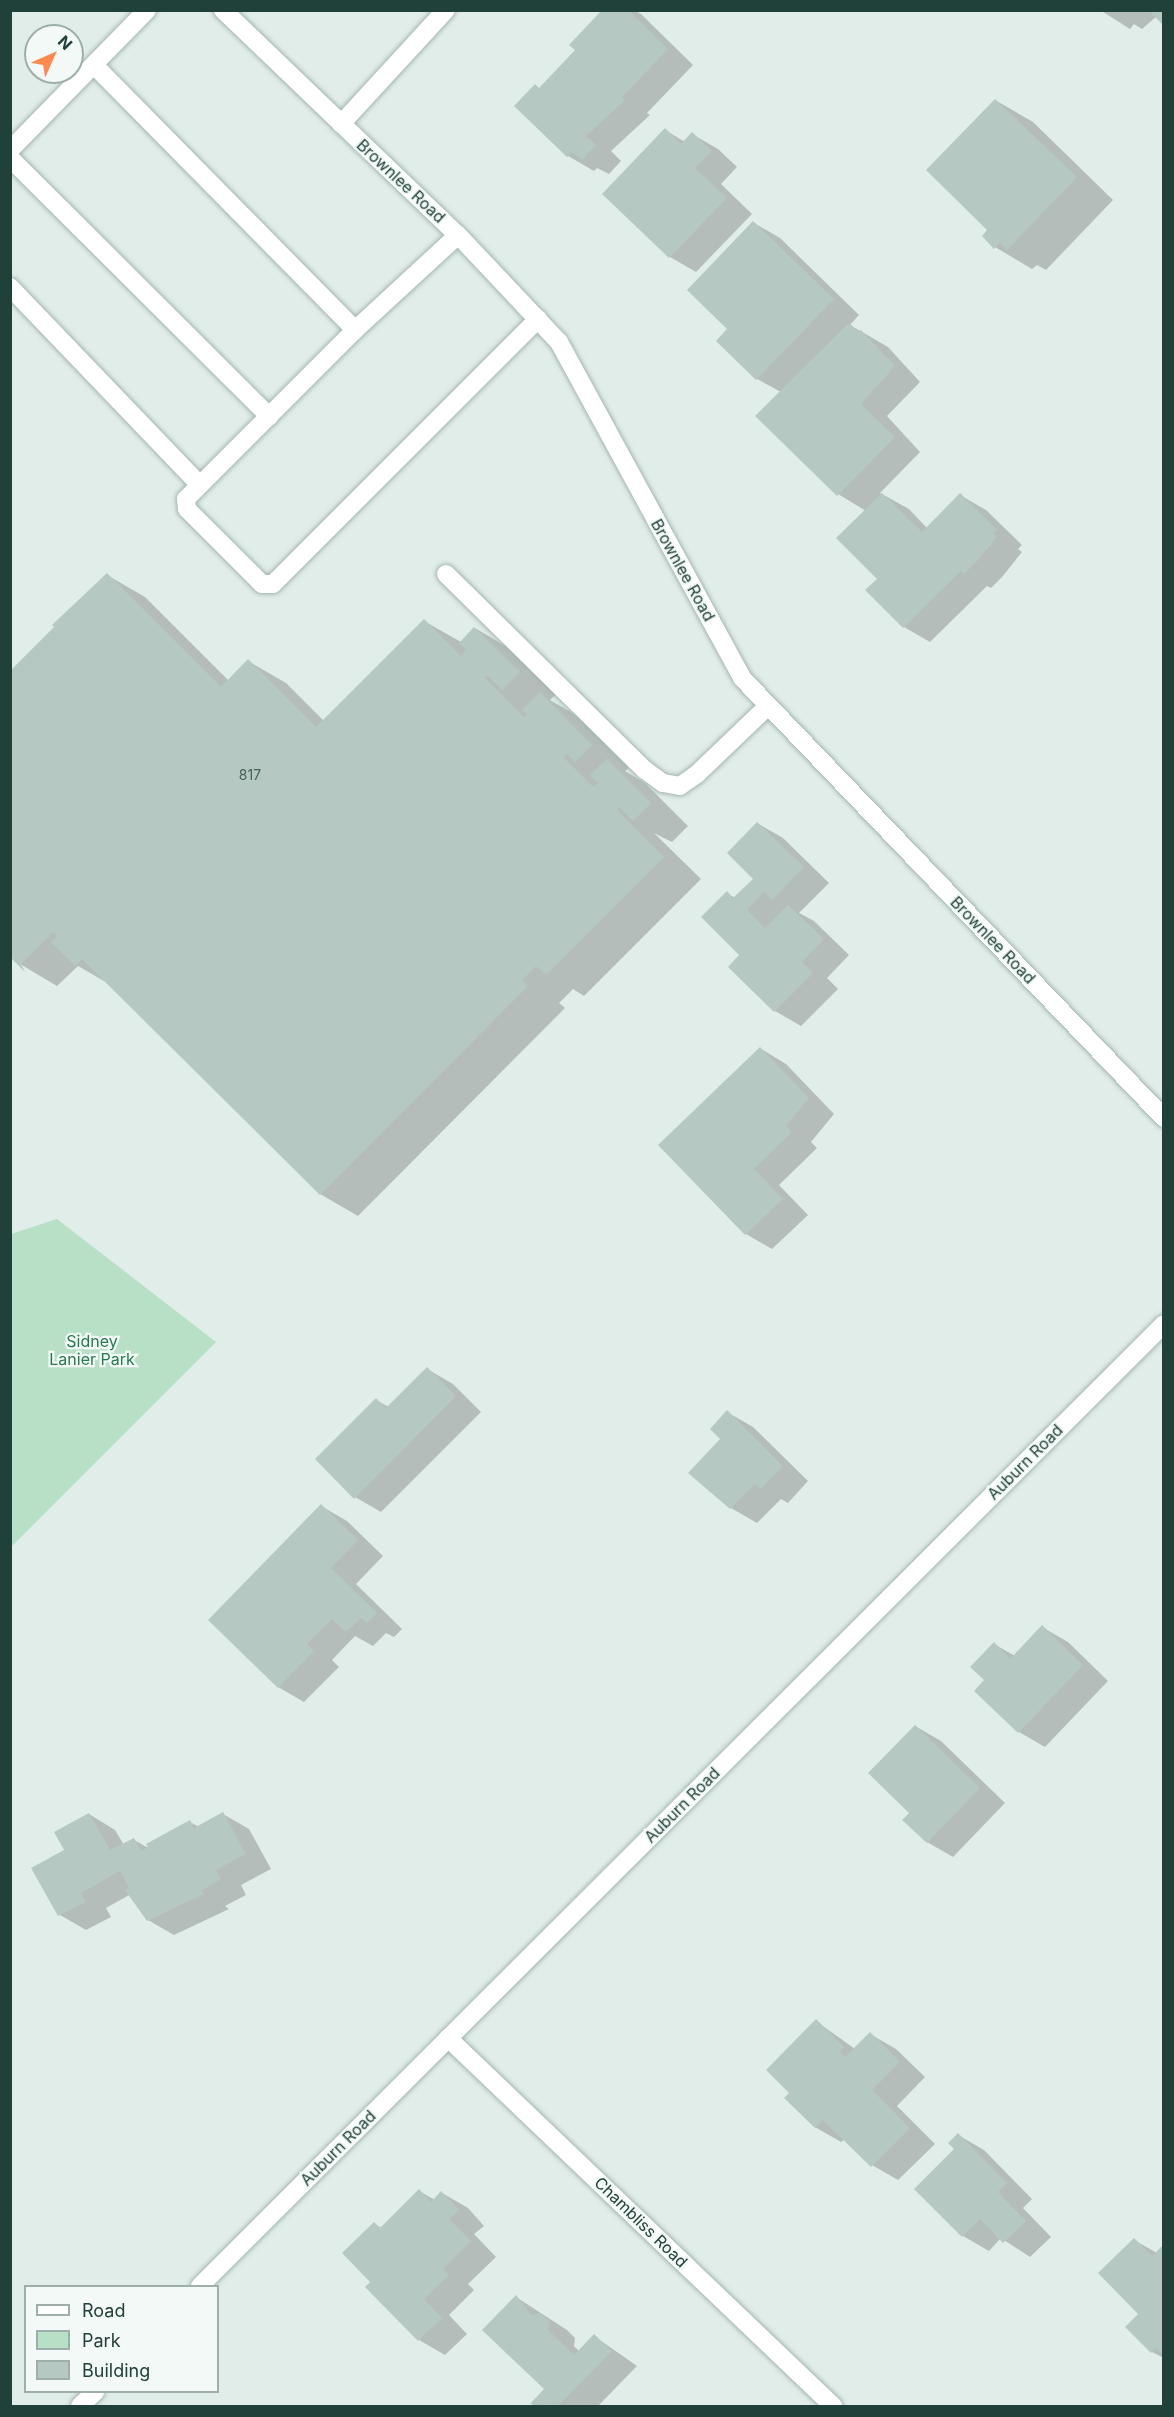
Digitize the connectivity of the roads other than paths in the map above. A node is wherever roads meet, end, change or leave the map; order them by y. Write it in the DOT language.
graph roads {
  1 [pos="147,10"];
  2 [pos="223,10"];
  3 [pos="446,10"];
  4 [pos="94,65"];
  5 [pos="341,124"];
  6 [pos="10,150"];
  7 [pos="10,158"];
  8 [pos="458,235"];
  9 [pos="10,287"];
  10 [pos="538,319"];
  11 [pos="355,330"];
  12 [pos="269,416"];
  13 [pos="200,485"];
  14 [pos="446,574"];
  15 [pos="768,705"];
  16 [pos="1164,1118"];
  17 [pos="1164,1324"];
  18 [pos="448,2038"];
  19 [pos="201,2285"];
  20 [pos="93,2393"];
  21 [pos="80,2406"];
  22 [pos="833,2406"];
  1 -- 4 [label="street"];
  2 -- 5 [label="street, Brownlee Road"];
  3 -- 5 [label="street"];
  4 -- 6 [label="street"];
  4 -- 11 [label="street"];
  5 -- 8 [label="street, Brownlee Road"];
  7 -- 12 [label="street"];
  8 -- 10 [label="street, Brownlee Road"];
  8 -- 11 [label="street"];
  9 -- 13 [label="street"];
  10 -- 13 [label="street"];
  10 -- 15 [label="street, Brownlee Road"];
  11 -- 12 [label="street"];
  12 -- 13 [label="street"];
  14 -- 15 [label="street"];
  15 -- 16 [label="street, Brownlee Road"];
  17 -- 18 [label="street, Auburn Road"];
  18 -- 19 [label="street, Auburn Road"];
  18 -- 22 [label="street, Chambliss Road"];
  20 -- 21 [label="street"];
}
